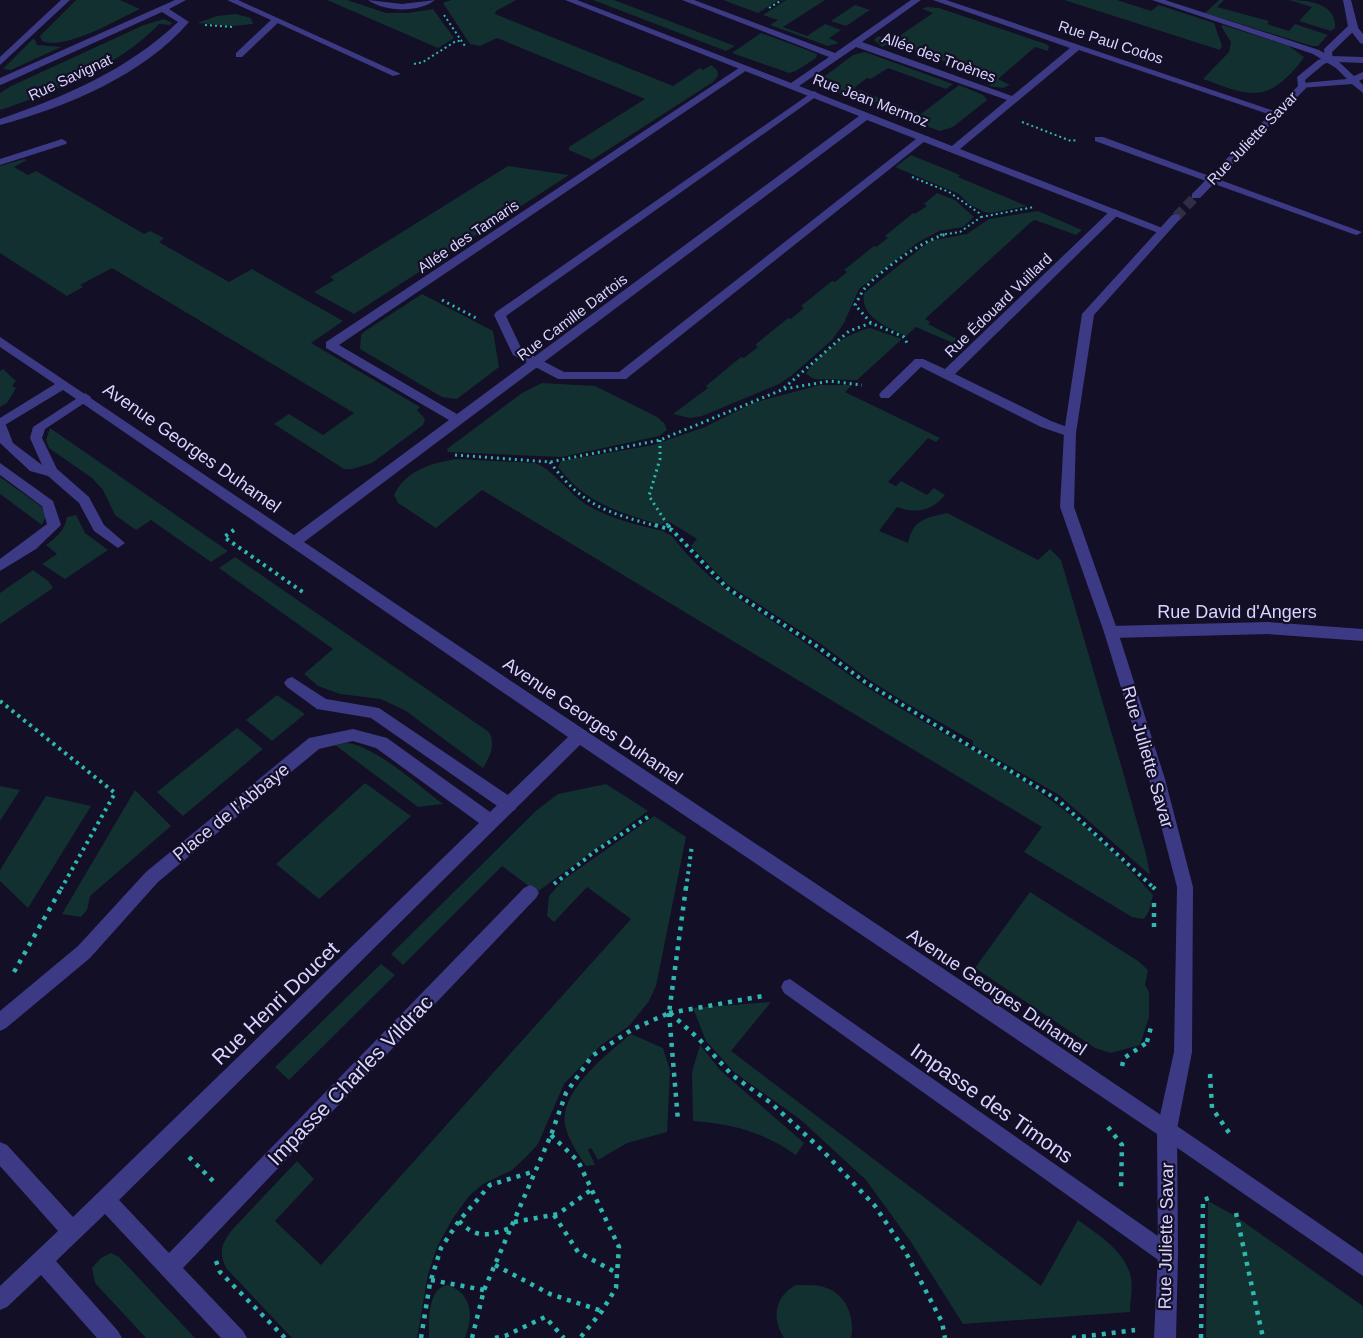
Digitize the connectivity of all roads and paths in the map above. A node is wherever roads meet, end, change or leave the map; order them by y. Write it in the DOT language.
graph roads {
  1 [pos="66,0"];
  2 [pos="182,0"];
  3 [pos="231,0"];
  4 [pos="372,0"];
  5 [pos="431,0"];
  6 [pos="569,0"];
  7 [pos="686,0"];
  8 [pos="917,0"];
  9 [pos="938,0"];
  10 [pos="1157,0"];
  11 [pos="1345,0"];
  12 [pos="163,9"];
  13 [pos="443,14"];
  14 [pos="276,20"];
  15 [pos="1353,27"];
  16 [pos="462,41"];
  17 [pos="1363,41"];
  18 [pos="855,43"];
  19 [pos="465,46"];
  20 [pos="1077,47"];
  21 [pos="239,55"];
  22 [pos="835,56"];
  23 [pos="1330,59"];
  24 [pos="1363,60"];
  25 [pos="0,62"];
  26 [pos="745,68"];
  27 [pos="394,73"];
  28 [pos="1363,75"];
  29 [pos="1353,81"];
  30 [pos="0,82"];
  31 [pos="793,86"];
  32 [pos="1302,86"];
  33 [pos="1363,90"];
  34 [pos="814,94"];
  35 [pos="1012,99"];
  36 [pos="1275,113"];
  37 [pos="867,116"];
  38 [pos="1012,119"];
  39 [pos="0,122"];
  40 [pos="925,137"];
  41 [pos="1099,139"];
  42 [pos="62,142"];
  43 [pos="954,148"];
  44 [pos="0,162"];
  45 [pos="888,166"];
  46 [pos="1212,180"];
  47 [pos="1196,196"];
  48 [pos="1038,207"];
  49 [pos="1115,212"];
  50 [pos="981,217"];
  51 [pos="1176,217"];
  52 [pos="1161,231"];
  53 [pos="1357,232"];
  54 [pos="418,288"];
  55 [pos="485,323"];
  56 [pos="871,323"];
  57 [pos="904,337"];
  58 [pos="0,341"];
  59 [pos="537,363"];
  60 [pos="947,375"];
  61 [pos="64,384"];
  62 [pos="783,389"];
  63 [pos="885,395"];
  64 [pos="85,398"];
  65 [pos="458,420"];
  66 [pos="0,425"];
  67 [pos="1070,433"];
  68 [pos="660,440"];
  69 [pos="453,455"];
  70 [pos="550,462"];
  71 [pos="0,468"];
  72 [pos="52,472"];
  73 [pos="242,524"];
  74 [pos="672,530"];
  75 [pos="294,542"];
  76 [pos="118,543"];
  77 [pos="0,566"];
  78 [pos="304,593"];
  79 [pos="1111,632"];
  80 [pos="1363,635"];
  81 [pos="291,683"];
  82 [pos="0,701"];
  83 [pos="579,736"];
  84 [pos="509,805"];
  85 [pos="656,812"];
  86 [pos="491,822"];
  87 [pos="693,837"];
  88 [pos="1155,889"];
  89 [pos="538,892"];
  90 [pos="14,972"];
  91 [pos="790,987"];
  92 [pos="669,1013"];
  93 [pos="0,1022"];
  94 [pos="1155,1044"];
  95 [pos="1122,1066"];
  96 [pos="1211,1069"];
  97 [pos="1109,1120"];
  98 [pos="678,1121"];
  99 [pos="1167,1129"];
  100 [pos="551,1135"];
  101 [pos="1237,1143"];
  102 [pos="182,1150"];
  103 [pos="0,1152"];
  104 [pos="536,1171"];
  105 [pos="216,1184"];
  106 [pos="591,1190"];
  107 [pos="105,1200"];
  108 [pos="1121,1200"];
  109 [pos="1222,1200"];
  110 [pos="1229,1206"];
  111 [pos="554,1215"];
  112 [pos="459,1221"];
  113 [pos="512,1225"];
  114 [pos="72,1231"];
  115 [pos="1168,1255"];
  116 [pos="214,1256"];
  117 [pos="42,1260"];
  118 [pos="495,1265"];
  119 [pos="1363,1266"];
  120 [pos="170,1267"];
  121 [pos="617,1273"];
  122 [pos="431,1280"];
  123 [pos="484,1290"];
  124 [pos="0,1300"];
  125 [pos="602,1311"];
  126 [pos="1136,1320"];
  127 [pos="108,1337"];
  128 [pos="236,1338"];
  129 [pos="285,1338"];
  130 [pos="421,1338"];
  131 [pos="472,1338"];
  132 [pos="495,1338"];
  133 [pos="564,1338"];
  134 [pos="580,1338"];
  135 [pos="945,1338"];
  136 [pos="1072,1338"];
  137 [pos="1165,1338"];
  138 [pos="1201,1338"];
  139 [pos="1263,1338"];
  1 -- 25 [label="street"];
  2 -- 12 [label="street"];
  3 -- 14 [label="street"];
  4 -- 5 [label="street"];
  6 -- 26 [label="street, Rue Jean Mermoz"];
  7 -- 22 [label="street"];
  8 -- 18 [label="street"];
  9 -- 20 [label="street, Rue Paul Codos"];
  10 -- 23 [label="street"];
  11 -- 15 [label="street"];
  12 -- 30 [label="street"];
  12 -- 39 [label="street, Rue Savignat"];
  13 -- 16 [label="path"];
  14 -- 21 [label="street"];
  14 -- 27 [label="street"];
  15 -- 17 [label="street"];
  15 -- 23 [label="street, Rue Juliette Savar"];
  16 -- 19 [label="path"];
  16 -- 27 [label="path"];
  18 -- 22 [label="street"];
  18 -- 35 [label="street, Allée des Troènes"];
  20 -- 35 [label="street"];
  20 -- 36 [label="street, Rue Paul Codos"];
  22 -- 31 [label="street"];
  23 -- 24 [label="street"];
  23 -- 29 [label="street"];
  23 -- 32 [label="street, Rue Juliette Savar"];
  26 -- 31 [label="street, Rue Jean Mermoz"];
  26 -- 54 [label="street, Allée des Tamaris"];
  28 -- 29 [label="street"];
  29 -- 32 [label="street"];
  29 -- 33 [label="street"];
  31 -- 34 [label="street, Rue Jean Mermoz"];
  32 -- 36 [label="street, Rue Juliette Savar"];
  34 -- 37 [label="street, Rue Jean Mermoz"];
  34 -- 59 [label="street"];
  35 -- 43 [label="street"];
  36 -- 46 [label="street, Rue Juliette Savar"];
  37 -- 40 [label="street, Rue Jean Mermoz"];
  37 -- 59 [label="street, Rue Camille Dartois"];
  38 -- 41 [label="path"];
  40 -- 43 [label="street, Rue Jean Mermoz"];
  40 -- 45 [label="street"];
  41 -- 46 [label="street"];
  42 -- 44 [label="street"];
  43 -- 49 [label="street, Rue Jean Mermoz"];
  45 -- 50 [label="path"];
  45 -- 59 [label="street"];
  46 -- 47 [label="street, Rue Juliette Savar"];
  46 -- 53 [label="street"];
  48 -- 50 [label="path"];
  49 -- 52 [label="street, Rue Jean Mermoz"];
  49 -- 60 [label="street, Rue Édouard Vuillard"];
  50 -- 56 [label="path"];
  51 -- 52 [label="street, Rue Juliette Savar"];
  52 -- 67 [label="street, Rue Juliette Savar"];
  54 -- 55 [label="path"];
  54 -- 65 [label="street, Allée des Tamaris"];
  56 -- 57 [label="path"];
  56 -- 62 [label="path"];
  58 -- 61 [label="street, Avenue Georges Duhamel"];
  59 -- 65 [label="street, Rue Camille Dartois"];
  60 -- 63 [label="street"];
  60 -- 67 [label="street, Rue Édouard Vuillard"];
  61 -- 64 [label="street, Avenue Georges Duhamel"];
  61 -- 66 [label="street"];
  62 -- 63 [label="path"];
  62 -- 68 [label="path"];
  64 -- 72 [label="street"];
  64 -- 75 [label="street, Avenue Georges Duhamel"];
  65 -- 75 [label="street, Rue Camille Dartois"];
  66 -- 72 [label="street"];
  67 -- 79 [label="street, Rue Juliette Savar"];
  68 -- 70 [label="path"];
  68 -- 74 [label="path"];
  69 -- 70 [label="path"];
  70 -- 74 [label="path"];
  71 -- 77 [label="street"];
  72 -- 76 [label="street"];
  73 -- 78 [label="path"];
  74 -- 88 [label="path"];
  75 -- 83 [label="street, Avenue Georges Duhamel"];
  79 -- 80 [label="street, Rue David d'Angers"];
  79 -- 99 [label="street, Rue Juliette Savar"];
  81 -- 84 [label="street"];
  82 -- 90 [label="path"];
  83 -- 84 [label="street, Rue Henri Doucet"];
  83 -- 99 [label="street, Avenue Georges Duhamel"];
  84 -- 86 [label="street, Rue Henri Doucet"];
  85 -- 89 [label="path"];
  86 -- 93 [label="street, Place de l'Abbaye"];
  86 -- 107 [label="street, Rue Henri Doucet"];
  87 -- 92 [label="path"];
  89 -- 120 [label="street, Impasse Charles Vildrac"];
  91 -- 115 [label="street, Impasse des Timons"];
  92 -- 98 [label="path"];
  92 -- 100 [label="path"];
  92 -- 135 [label="path"];
  94 -- 95 [label="path"];
  96 -- 101 [label="path"];
  97 -- 108 [label="path"];
  99 -- 115 [label="street, Rue Juliette Savar"];
  99 -- 119 [label="street, Avenue Georges Duhamel"];
  100 -- 104 [label="path"];
  100 -- 106 [label="path"];
  102 -- 105 [label="path"];
  103 -- 114 [label="street"];
  104 -- 112 [label="path"];
  104 -- 113 [label="path"];
  106 -- 111 [label="path"];
  106 -- 121 [label="path"];
  107 -- 114 [label="street, Rue Henri Doucet"];
  107 -- 120 [label="street"];
  109 -- 138 [label="path"];
  110 -- 139 [label="path"];
  111 -- 113 [label="path"];
  111 -- 121 [label="path"];
  112 -- 113 [label="path"];
  112 -- 122 [label="path"];
  113 -- 118 [label="path"];
  114 -- 117 [label="street, Rue Henri Doucet"];
  115 -- 137 [label="street, Rue Juliette Savar"];
  116 -- 129 [label="path"];
  117 -- 124 [label="street, Rue Henri Doucet"];
  117 -- 127 [label="street"];
  118 -- 123 [label="path"];
  118 -- 125 [label="path"];
  120 -- 128 [label="street"];
  121 -- 125 [label="path"];
  122 -- 123 [label="path"];
  122 -- 130 [label="path"];
  123 -- 131 [label="path"];
  125 -- 134 [label="path"];
  126 -- 136 [label="path"];
  132 -- 133 [label="path"];
}
